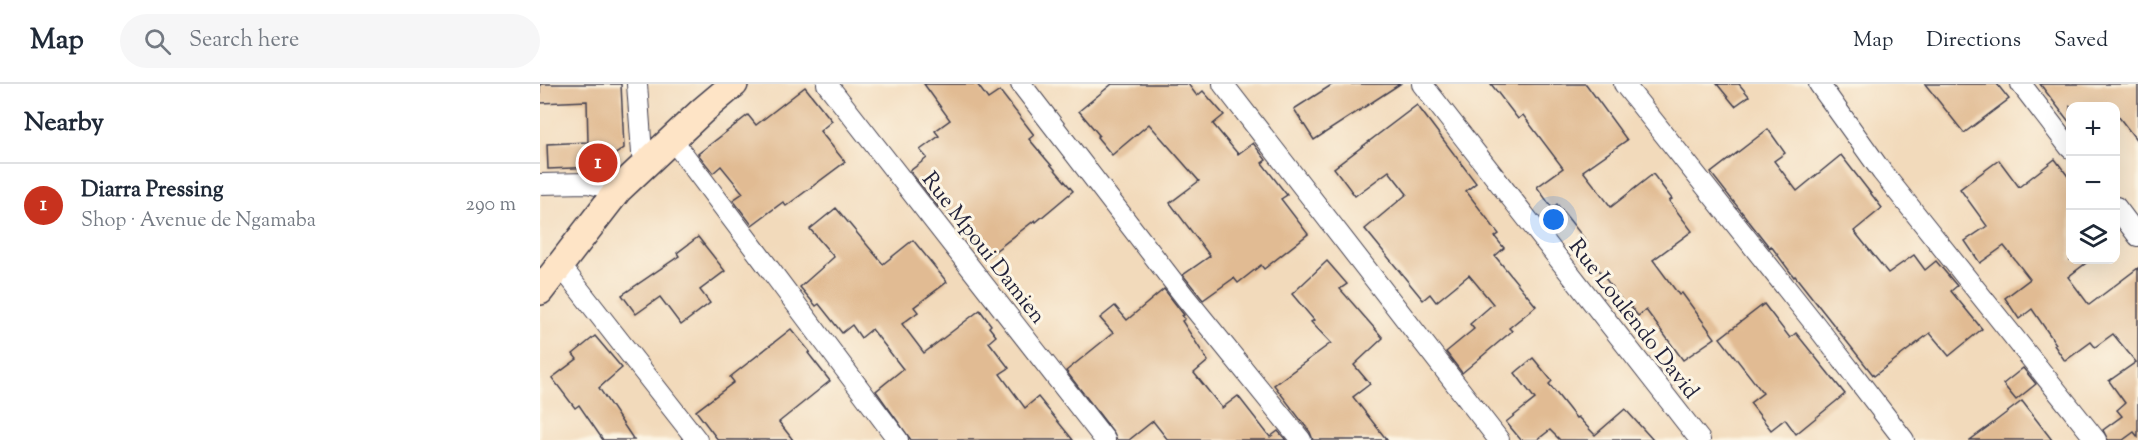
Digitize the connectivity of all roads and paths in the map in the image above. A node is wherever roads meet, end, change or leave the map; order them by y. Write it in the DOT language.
graph roads {
  1 [pos="637,84"];
  2 [pos="734,84"];
  3 [pos="827,84"];
  4 [pos="1021,84"];
  5 [pos="1222,84"];
  6 [pos="1422,84"];
  7 [pos="1624,84"];
  8 [pos="1819,84"];
  9 [pos="2021,84"];
  10 [pos="672,139"];
  11 [pos="2066,143"];
  12 [pos="643,167"];
  13 [pos="540,184"];
  14 [pos="618,190"];
  15 [pos="2117,210"];
  16 [pos="2138,236"];
  17 [pos="560,265"];
  18 [pos="540,291"];
  19 [pos="697,440"];
  20 [pos="898,440"];
  21 [pos="1105,440"];
  22 [pos="1301,440"];
  23 [pos="1499,440"];
  24 [pos="1700,440"];
  25 [pos="1904,440"];
  26 [pos="2096,440"];
  1 -- 12 [label="street"];
  2 -- 10 [label="main road"];
  3 -- 21 [label="street, Rue Mpoui Damien"];
  4 -- 22 [label="street"];
  5 -- 23 [label="street"];
  6 -- 24 [label="street, Rue Loulendo David"];
  7 -- 25 [label="street"];
  8 -- 26 [label="street"];
  9 -- 11 [label="street"];
  10 -- 12 [label="main road"];
  10 -- 20 [label="street"];
  12 -- 14 [label="main road"];
  13 -- 14 [label="street"];
  14 -- 17 [label="main road"];
  15 -- 16 [label="street"];
  17 -- 18 [label="main road"];
  17 -- 19 [label="street"];
}
